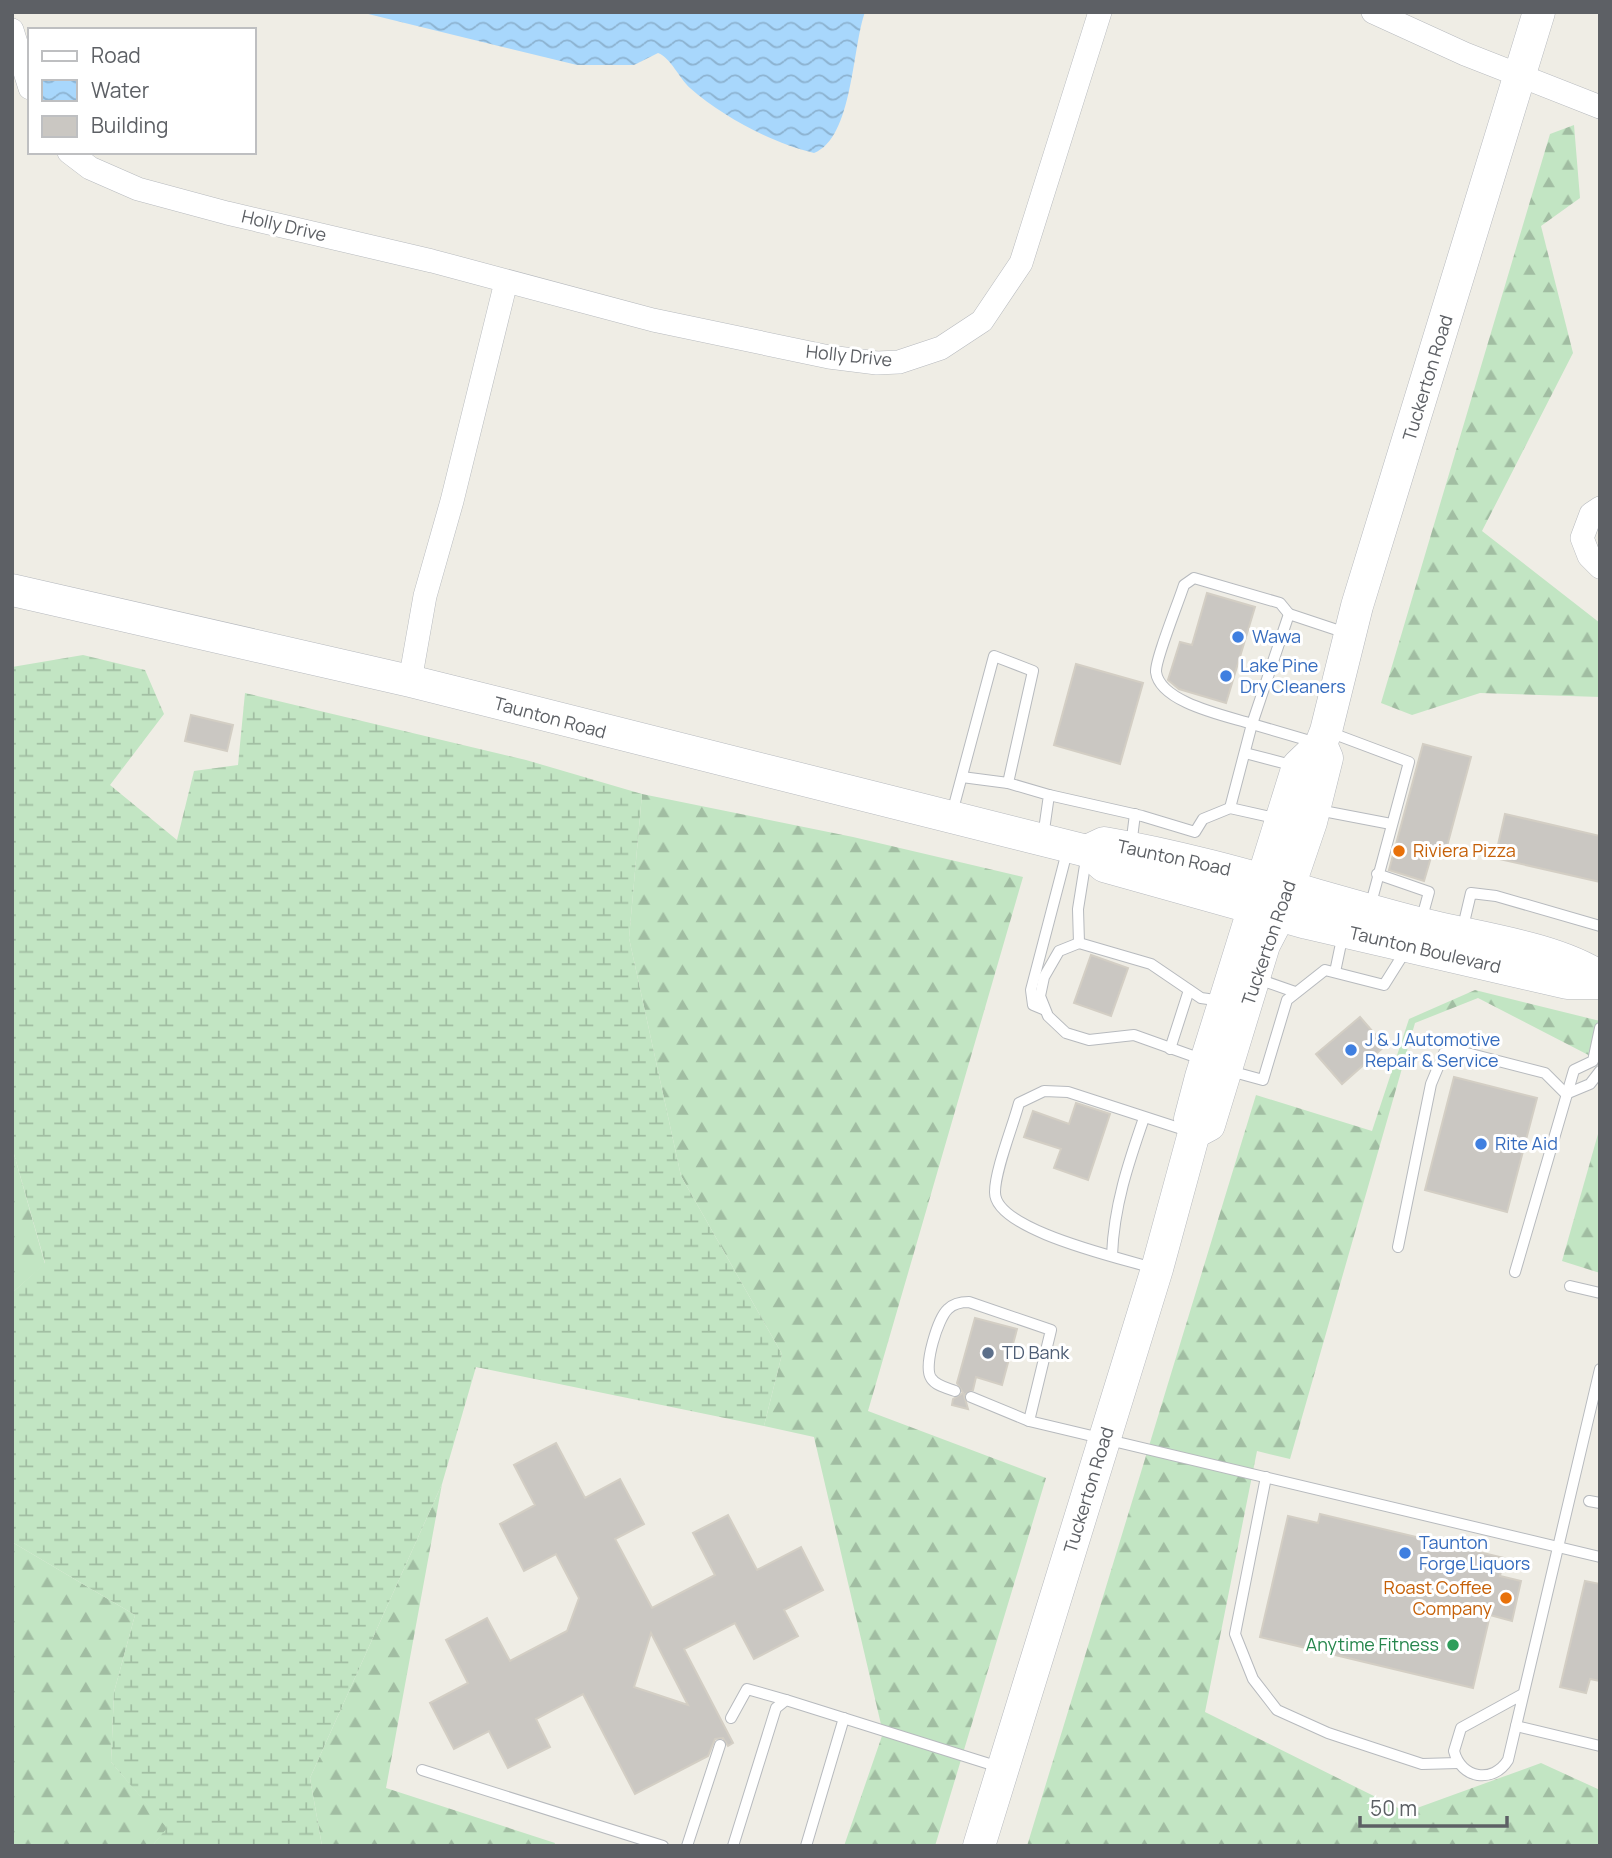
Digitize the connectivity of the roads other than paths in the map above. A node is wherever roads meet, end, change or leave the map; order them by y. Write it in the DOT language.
graph roads {
  1 [pos="1100,12"];
  2 [pos="1373,12"];
  3 [pos="1539,12"];
  4 [pos="12,30"];
  5 [pos="1521,74"];
  6 [pos="28,82"];
  7 [pos="1600,107"];
  8 [pos="72,154"];
  9 [pos="506,282"];
  10 [pos="1600,508"];
  11 [pos="1600,567"];
  12 [pos="12,590"];
  13 [pos="1289,614"];
  14 [pos="1352,635"];
  15 [pos="410,681"];
  16 [pos="1252,724"];
  17 [pos="1324,738"];
  18 [pos="1245,753"];
  19 [pos="1298,766"];
  20 [pos="962,777"];
  21 [pos="1008,783"];
  22 [pos="1049,795"];
  23 [pos="1230,808"];
  24 [pos="1314,809"];
  25 [pos="1135,814"];
  26 [pos="951,817"];
  27 [pos="1282,820"];
  28 [pos="1391,824"];
  29 [pos="1066,846"];
  30 [pos="1194,847"];
  31 [pos="1131,848"];
  32 [pos="1377,874"];
  33 [pos="1275,882"];
  34 [pos="1369,910"];
  35 [pos="1265,912"];
  36 [pos="1600,926"];
  37 [pos="1344,931"];
  38 [pos="1461,933"];
  39 [pos="1414,934"];
  40 [pos="1079,943"];
  41 [pos="1335,972"];
  42 [pos="1600,977"];
  43 [pos="1255,978"];
  44 [pos="1600,983"];
  45 [pos="1189,990"];
  46 [pos="1295,992"];
  47 [pos="1225,1001"];
  48 [pos="1045,1010"];
  49 [pos="1600,1028"];
  50 [pos="1170,1049"];
  51 [pos="1217,1065"];
  52 [pos="1600,1071"];
  53 [pos="1566,1094"];
  54 [pos="1144,1118"];
  55 [pos="1194,1133"];
  56 [pos="1398,1247"];
  57 [pos="1112,1255"];
  58 [pos="1157,1269"];
  59 [pos="1515,1272"];
  60 [pos="1570,1286"];
  61 [pos="1600,1293"];
  62 [pos="1600,1369"];
  63 [pos="955,1391"];
  64 [pos="971,1397"];
  65 [pos="1029,1421"];
  66 [pos="1105,1439"];
  67 [pos="1266,1477"];
  68 [pos="1558,1547"];
  69 [pos="1600,1557"];
  70 [pos="1523,1695"];
  71 [pos="786,1700"];
  72 [pos="731,1718"];
  73 [pos="844,1718"];
  74 [pos="1516,1726"];
  75 [pos="720,1745"];
  76 [pos="1600,1746"];
  77 [pos="1458,1763"];
  78 [pos="1002,1768"];
  79 [pos="422,1770"];
  80 [pos="663,1846"];
  81 [pos="687,1846"];
  82 [pos="733,1846"];
  83 [pos="806,1846"];
  84 [pos="979,1846"];
  1 -- 9 [label="street, Holly Drive"];
  2 -- 5 [label="street"];
  3 -- 5 [label="main road, Tuckerton Road"];
  4 -- 6 [label="street"];
  5 -- 7 [label="street"];
  5 -- 14 [label="main road, Tuckerton Road"];
  8 -- 9 [label="street, Holly Drive"];
  9 -- 15 [label="street"];
  10 -- 11 [label="street"];
  12 -- 15 [label="main road, Taunton Road"];
  13 -- 14 [label="lane"];
  13 -- 16 [label="lane"];
  13 -- 16 [label="lane"];
  14 -- 17 [label="main road, Tuckerton Road"];
  15 -- 26 [label="main road, Taunton Road"];
  16 -- 17 [label="lane"];
  16 -- 18 [label="lane"];
  17 -- 19 [label="main road, Tuckerton Road"];
  17 -- 24 [label="main road, Tuckerton Road"];
  17 -- 28 [label="lane"];
  18 -- 19 [label="lane"];
  18 -- 23 [label="lane"];
  19 -- 27 [label="main road, Tuckerton Road"];
  20 -- 21 [label="lane"];
  20 -- 21 [label="lane"];
  20 -- 26 [label="lane"];
  21 -- 22 [label="lane"];
  22 -- 25 [label="lane"];
  22 -- 29 [label="lane"];
  23 -- 27 [label="lane"];
  23 -- 30 [label="lane"];
  24 -- 28 [label="lane"];
  24 -- 33 [label="main road, Tuckerton Road"];
  25 -- 30 [label="lane"];
  25 -- 31 [label="lane"];
  26 -- 29 [label="main road, Taunton Road"];
  27 -- 33 [label="main road, Tuckerton Road"];
  28 -- 32 [label="lane"];
  29 -- 31 [label="main road, Taunton Road"];
  29 -- 35 [label="main road, Taunton Road"];
  29 -- 40 [label="lane"];
  29 -- 48 [label="lane"];
  30 -- 31 [label="main road, Taunton Road"];
  30 -- 33 [label="main road, Taunton Road"];
  32 -- 34 [label="lane"];
  32 -- 39 [label="lane"];
  33 -- 34 [label="main road, Taunton Boulevard"];
  33 -- 35 [label="main road, Tuckerton Road"];
  34 -- 39 [label="main road, Taunton Boulevard"];
  35 -- 37 [label="main road, Taunton Boulevard"];
  35 -- 43 [label="main road, Tuckerton Road"];
  35 -- 47 [label="main road, Tuckerton Road"];
  36 -- 38 [label="lane"];
  37 -- 39 [label="main road, Taunton Boulevard"];
  37 -- 41 [label="lane"];
  38 -- 39 [label="main road, Taunton Boulevard"];
  38 -- 42 [label="main road, Taunton Boulevard"];
  39 -- 41 [label="lane"];
  39 -- 44 [label="main road, Taunton Boulevard"];
  40 -- 45 [label="lane"];
  40 -- 48 [label="lane"];
  41 -- 46 [label="lane"];
  43 -- 46 [label="lane"];
  43 -- 51 [label="main road, Tuckerton Road"];
  45 -- 47 [label="lane"];
  45 -- 50 [label="lane"];
  46 -- 51 [label="lane"];
  47 -- 51 [label="main road, Tuckerton Road"];
  48 -- 50 [label="lane"];
  49 -- 53 [label="lane"];
  50 -- 51 [label="lane"];
  51 -- 55 [label="main road, Tuckerton Road"];
  52 -- 53 [label="lane"];
  53 -- 56 [label="lane"];
  53 -- 59 [label="lane"];
  54 -- 55 [label="lane"];
  54 -- 57 [label="lane"];
  54 -- 57 [label="lane"];
  55 -- 58 [label="main road, Tuckerton Road"];
  57 -- 58 [label="lane"];
  58 -- 66 [label="main road, Tuckerton Road"];
  60 -- 61 [label="lane"];
  62 -- 68 [label="lane"];
  63 -- 65 [label="lane"];
  64 -- 65 [label="lane"];
  65 -- 66 [label="lane"];
  66 -- 67 [label="lane"];
  66 -- 78 [label="main road, Tuckerton Road"];
  67 -- 68 [label="lane"];
  67 -- 77 [label="lane"];
  68 -- 69 [label="lane"];
  68 -- 70 [label="lane"];
  70 -- 74 [label="lane"];
  70 -- 77 [label="lane"];
  71 -- 72 [label="lane"];
  71 -- 73 [label="lane"];
  71 -- 82 [label="lane"];
  73 -- 78 [label="lane"];
  73 -- 83 [label="lane"];
  74 -- 76 [label="lane"];
  74 -- 77 [label="lane"];
  75 -- 81 [label="lane"];
  78 -- 84 [label="main road, Tuckerton Road"];
  79 -- 80 [label="lane"];
}
